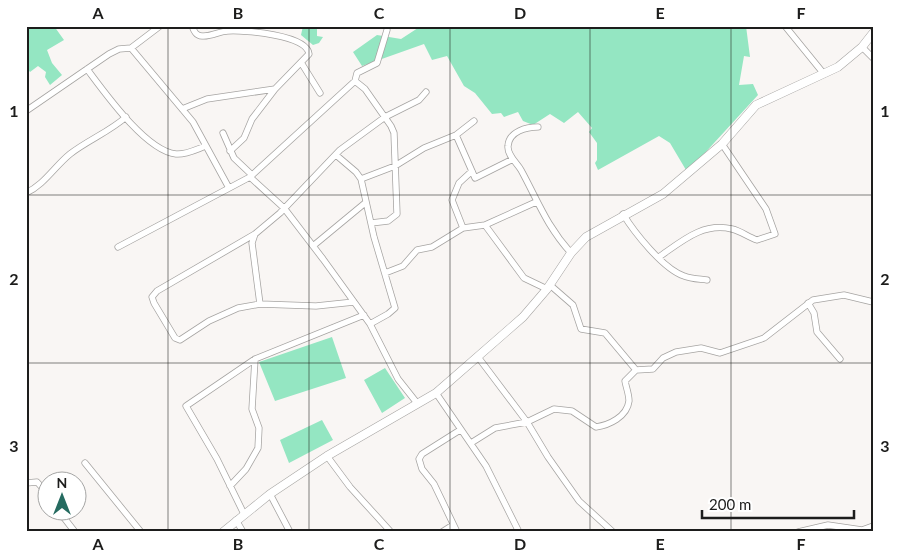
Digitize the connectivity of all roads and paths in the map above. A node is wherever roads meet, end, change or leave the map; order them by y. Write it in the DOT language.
graph roads {
  1 [pos="160,26"];
  2 [pos="192,26"];
  3 [pos="785,26"];
  4 [pos="387,30"];
  5 [pos="873,33"];
  6 [pos="862,47"];
  7 [pos="131,48"];
  8 [pos="873,58"];
  9 [pos="302,64"];
  10 [pos="87,69"];
  11 [pos="824,74"];
  12 [pos="355,81"];
  13 [pos="275,89"];
  14 [pos="426,92"];
  15 [pos="320,93"];
  16 [pos="182,109"];
  17 [pos="26,111"];
  18 [pos="126,117"];
  19 [pos="385,117"];
  20 [pos="474,121"];
  21 [pos="538,127"];
  22 [pos="223,133"];
  23 [pos="456,135"];
  24 [pos="722,144"];
  25 [pos="206,146"];
  26 [pos="230,151"];
  27 [pos="336,155"];
  28 [pos="513,159"];
  29 [pos="395,166"];
  30 [pos="472,172"];
  31 [pos="251,176"];
  32 [pos="361,179"];
  33 [pos="229,188"];
  34 [pos="26,193"];
  35 [pos="536,202"];
  36 [pos="365,203"];
  37 [pos="284,208"];
  38 [pos="623,214"];
  39 [pos="370,223"];
  40 [pos="485,224"];
  41 [pos="463,228"];
  42 [pos="255,234"];
  43 [pos="313,246"];
  44 [pos="118,247"];
  45 [pos="571,253"];
  46 [pos="658,256"];
  47 [pos="385,273"];
  48 [pos="707,280"];
  49 [pos="548,287"];
  50 [pos="354,302"];
  51 [pos="873,302"];
  52 [pos="260,304"];
  53 [pos="808,304"];
  54 [pos="364,315"];
  55 [pos="370,324"];
  56 [pos="478,357"];
  57 [pos="255,359"];
  58 [pos="840,359"];
  59 [pos="636,370"];
  60 [pos="436,393"];
  61 [pos="416,404"];
  62 [pos="528,422"];
  63 [pos="460,430"];
  64 [pos="471,443"];
  65 [pos="327,456"];
  66 [pos="85,463"];
  67 [pos="26,483"];
  68 [pos="38,483"];
  69 [pos="230,486"];
  70 [pos="270,494"];
  71 [pos="244,514"];
  72 [pos="66,520"];
  73 [pos="236,520"];
  74 [pos="453,525"];
  75 [pos="873,526"];
  76 [pos="75,532"];
  77 [pos="141,532"];
  78 [pos="223,532"];
  79 [pos="242,532"];
  80 [pos="290,532"];
  81 [pos="391,532"];
  82 [pos="442,532"];
  83 [pos="457,532"];
  84 [pos="519,532"];
  85 [pos="613,532"];
  86 [pos="798,532"];
  1 -- 7 [label="street"];
  2 -- 9 [label="street"];
  3 -- 11 [label="street"];
  4 -- 12 [label="street"];
  5 -- 6 [label="street"];
  6 -- 8 [label="street"];
  6 -- 11 [label="street"];
  7 -- 10 [label="street"];
  7 -- 16 [label="street"];
  9 -- 13 [label="street"];
  9 -- 15 [label="street"];
  10 -- 17 [label="street"];
  10 -- 18 [label="street"];
  11 -- 24 [label="street"];
  12 -- 19 [label="street"];
  12 -- 31 [label="street"];
  13 -- 16 [label="street"];
  13 -- 26 [label="street"];
  14 -- 19 [label="street"];
  16 -- 25 [label="street"];
  18 -- 25 [label="street"];
  18 -- 34 [label="street"];
  19 -- 27 [label="street"];
  19 -- 29 [label="street"];
  20 -- 23 [label="street"];
  21 -- 28 [label="street"];
  22 -- 26 [label="street"];
  23 -- 29 [label="street"];
  23 -- 30 [label="street"];
  24 -- 38 [label="street"];
  24 -- 46 [label="street"];
  25 -- 33 [label="street"];
  26 -- 31 [label="street"];
  27 -- 32 [label="street"];
  27 -- 37 [label="street"];
  28 -- 30 [label="street"];
  28 -- 35 [label="street"];
  29 -- 32 [label="street"];
  29 -- 39 [label="street"];
  30 -- 41 [label="street"];
  31 -- 33 [label="street"];
  31 -- 37 [label="street"];
  32 -- 36 [label="street"];
  33 -- 44 [label="street"];
  35 -- 40 [label="street"];
  35 -- 45 [label="street"];
  36 -- 39 [label="street"];
  36 -- 43 [label="street"];
  37 -- 42 [label="street"];
  37 -- 43 [label="street"];
  38 -- 45 [label="street"];
  38 -- 46 [label="street"];
  39 -- 47 [label="street"];
  40 -- 41 [label="street"];
  40 -- 49 [label="street"];
  41 -- 47 [label="street"];
  42 -- 52 [label="street"];
  42 -- 52 [label="street"];
  43 -- 50 [label="street"];
  45 -- 49 [label="street"];
  46 -- 48 [label="street"];
  47 -- 55 [label="street"];
  49 -- 56 [label="street"];
  49 -- 59 [label="street"];
  50 -- 52 [label="street"];
  50 -- 54 [label="street"];
  51 -- 53 [label="street"];
  53 -- 58 [label="street"];
  53 -- 59 [label="street"];
  54 -- 55 [label="street"];
  54 -- 57 [label="street"];
  55 -- 61 [label="street"];
  56 -- 60 [label="street"];
  56 -- 62 [label="street"];
  57 -- 69 [label="street"];
  57 -- 69 [label="street"];
  59 -- 62 [label="street"];
  60 -- 61 [label="street"];
  60 -- 63 [label="street"];
  61 -- 65 [label="street"];
  62 -- 64 [label="street"];
  62 -- 85 [label="street"];
  63 -- 64 [label="street"];
  63 -- 74 [label="street"];
  64 -- 84 [label="street"];
  65 -- 70 [label="street"];
  65 -- 81 [label="street"];
  66 -- 77 [label="street"];
  67 -- 68 [label="street"];
  69 -- 71 [label="street"];
  70 -- 71 [label="street"];
  70 -- 80 [label="street"];
  71 -- 73 [label="street"];
  72 -- 76 [label="street"];
  73 -- 78 [label="street"];
  73 -- 79 [label="street"];
  74 -- 82 [label="street"];
  74 -- 83 [label="street"];
  75 -- 86 [label="street"];
}
